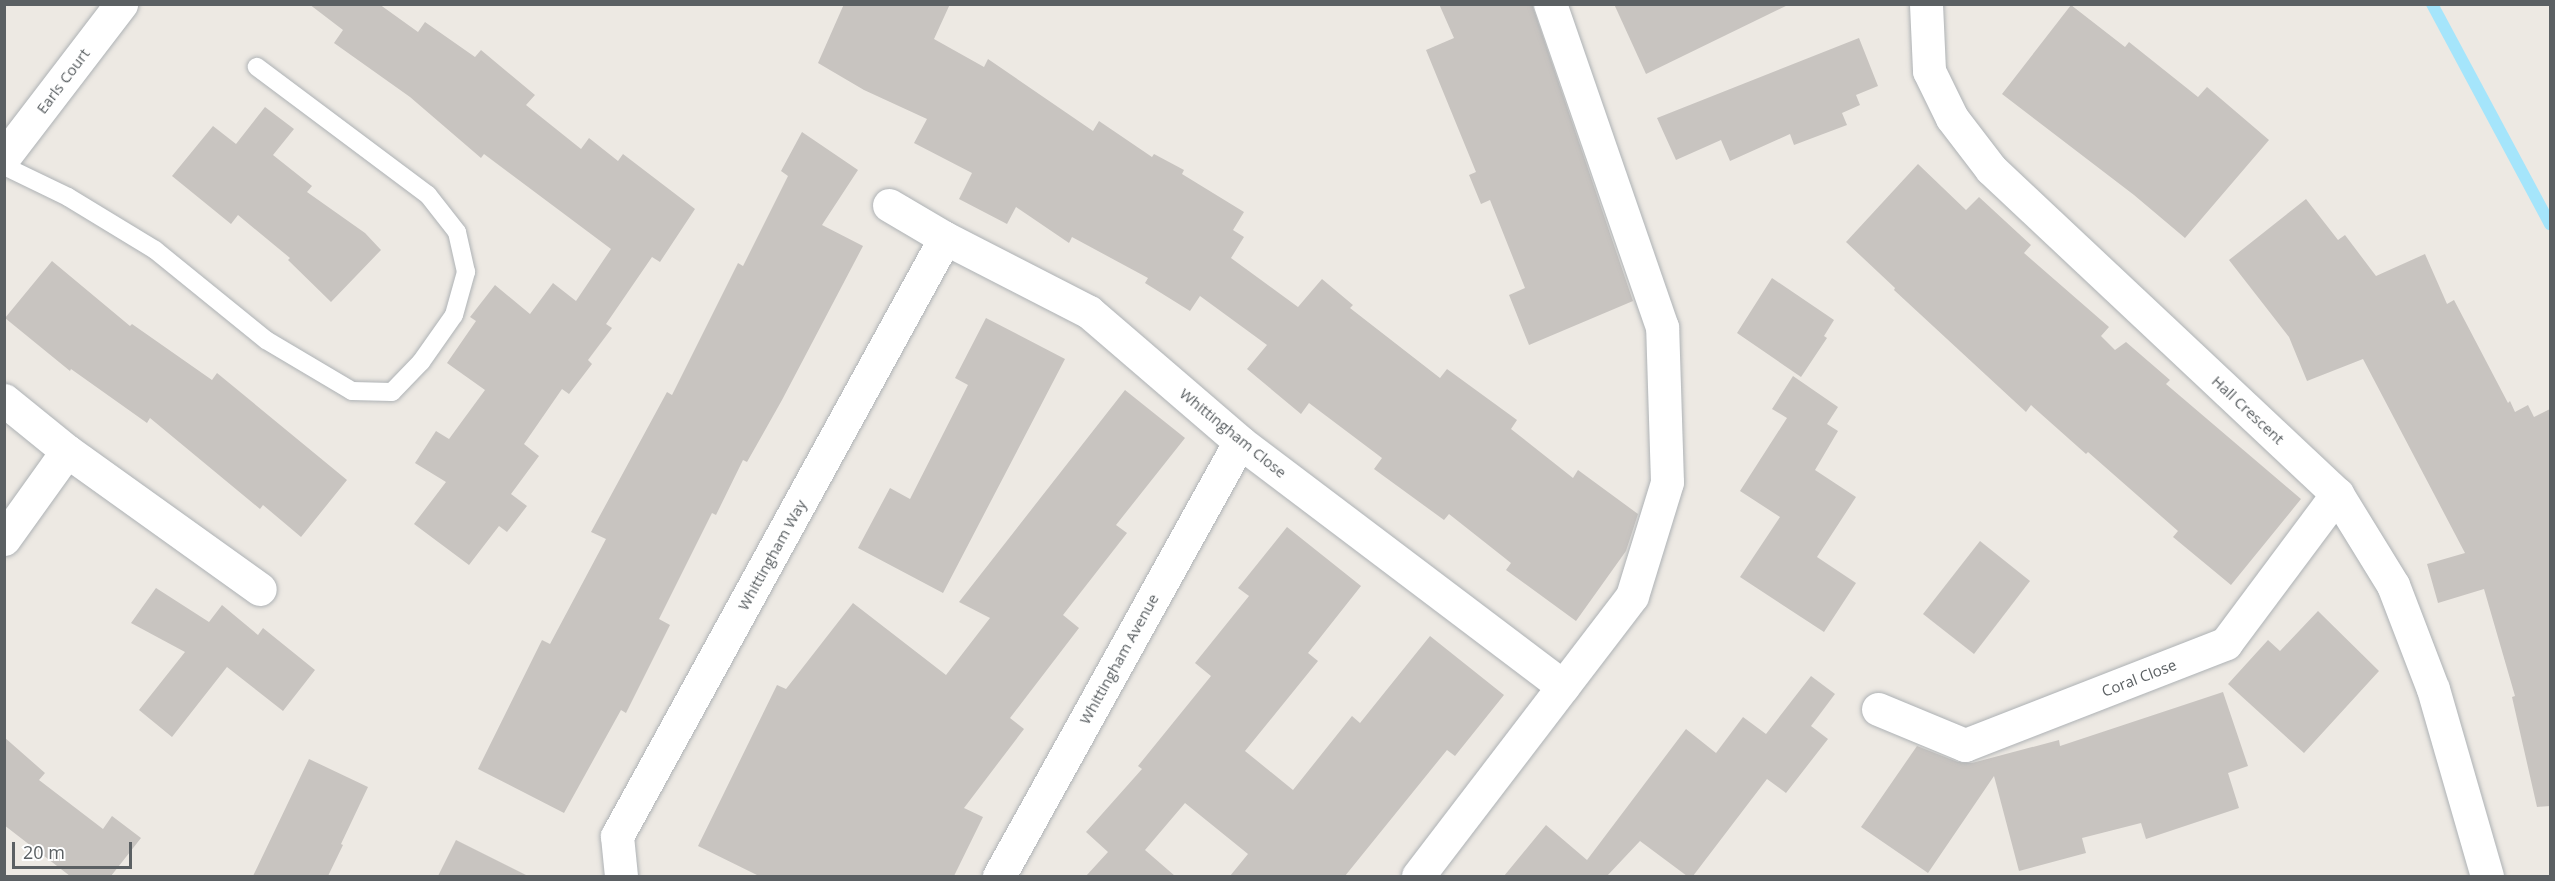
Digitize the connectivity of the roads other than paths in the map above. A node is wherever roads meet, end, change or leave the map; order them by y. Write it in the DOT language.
graph roads {
  1 [pos="121,4"];
  2 [pos="1550,4"];
  3 [pos="1926,4"];
  4 [pos="257,67"];
  5 [pos="4,157"];
  6 [pos="4,166"];
  7 [pos="889,205"];
  8 [pos="945,238"];
  9 [pos="4,400"];
  10 [pos="1240,442"];
  11 [pos="67,451"];
  12 [pos="2337,494"];
  13 [pos="4,539"];
  14 [pos="260,589"];
  15 [pos="1563,686"];
  16 [pos="1878,710"];
  17 [pos="620,876"];
  18 [pos="999,876"];
  19 [pos="1418,876"];
  20 [pos="2487,876"];
  1 -- 5 [label="street, Earls Court"];
  2 -- 15 [label="street"];
  3 -- 12 [label="street, Hall Crescent"];
  4 -- 6 [label="lane"];
  7 -- 8 [label="street, Whittingham Close"];
  8 -- 10 [label="street, Whittingham Close"];
  8 -- 17 [label="street, Whittingham Way"];
  9 -- 11 [label="street"];
  10 -- 15 [label="street, Whittingham Close"];
  10 -- 18 [label="street, Whittingham Avenue"];
  11 -- 13 [label="street"];
  11 -- 14 [label="street"];
  12 -- 16 [label="street, Coral Close"];
  12 -- 20 [label="street, Hall Crescent"];
  15 -- 19 [label="street"];
}
